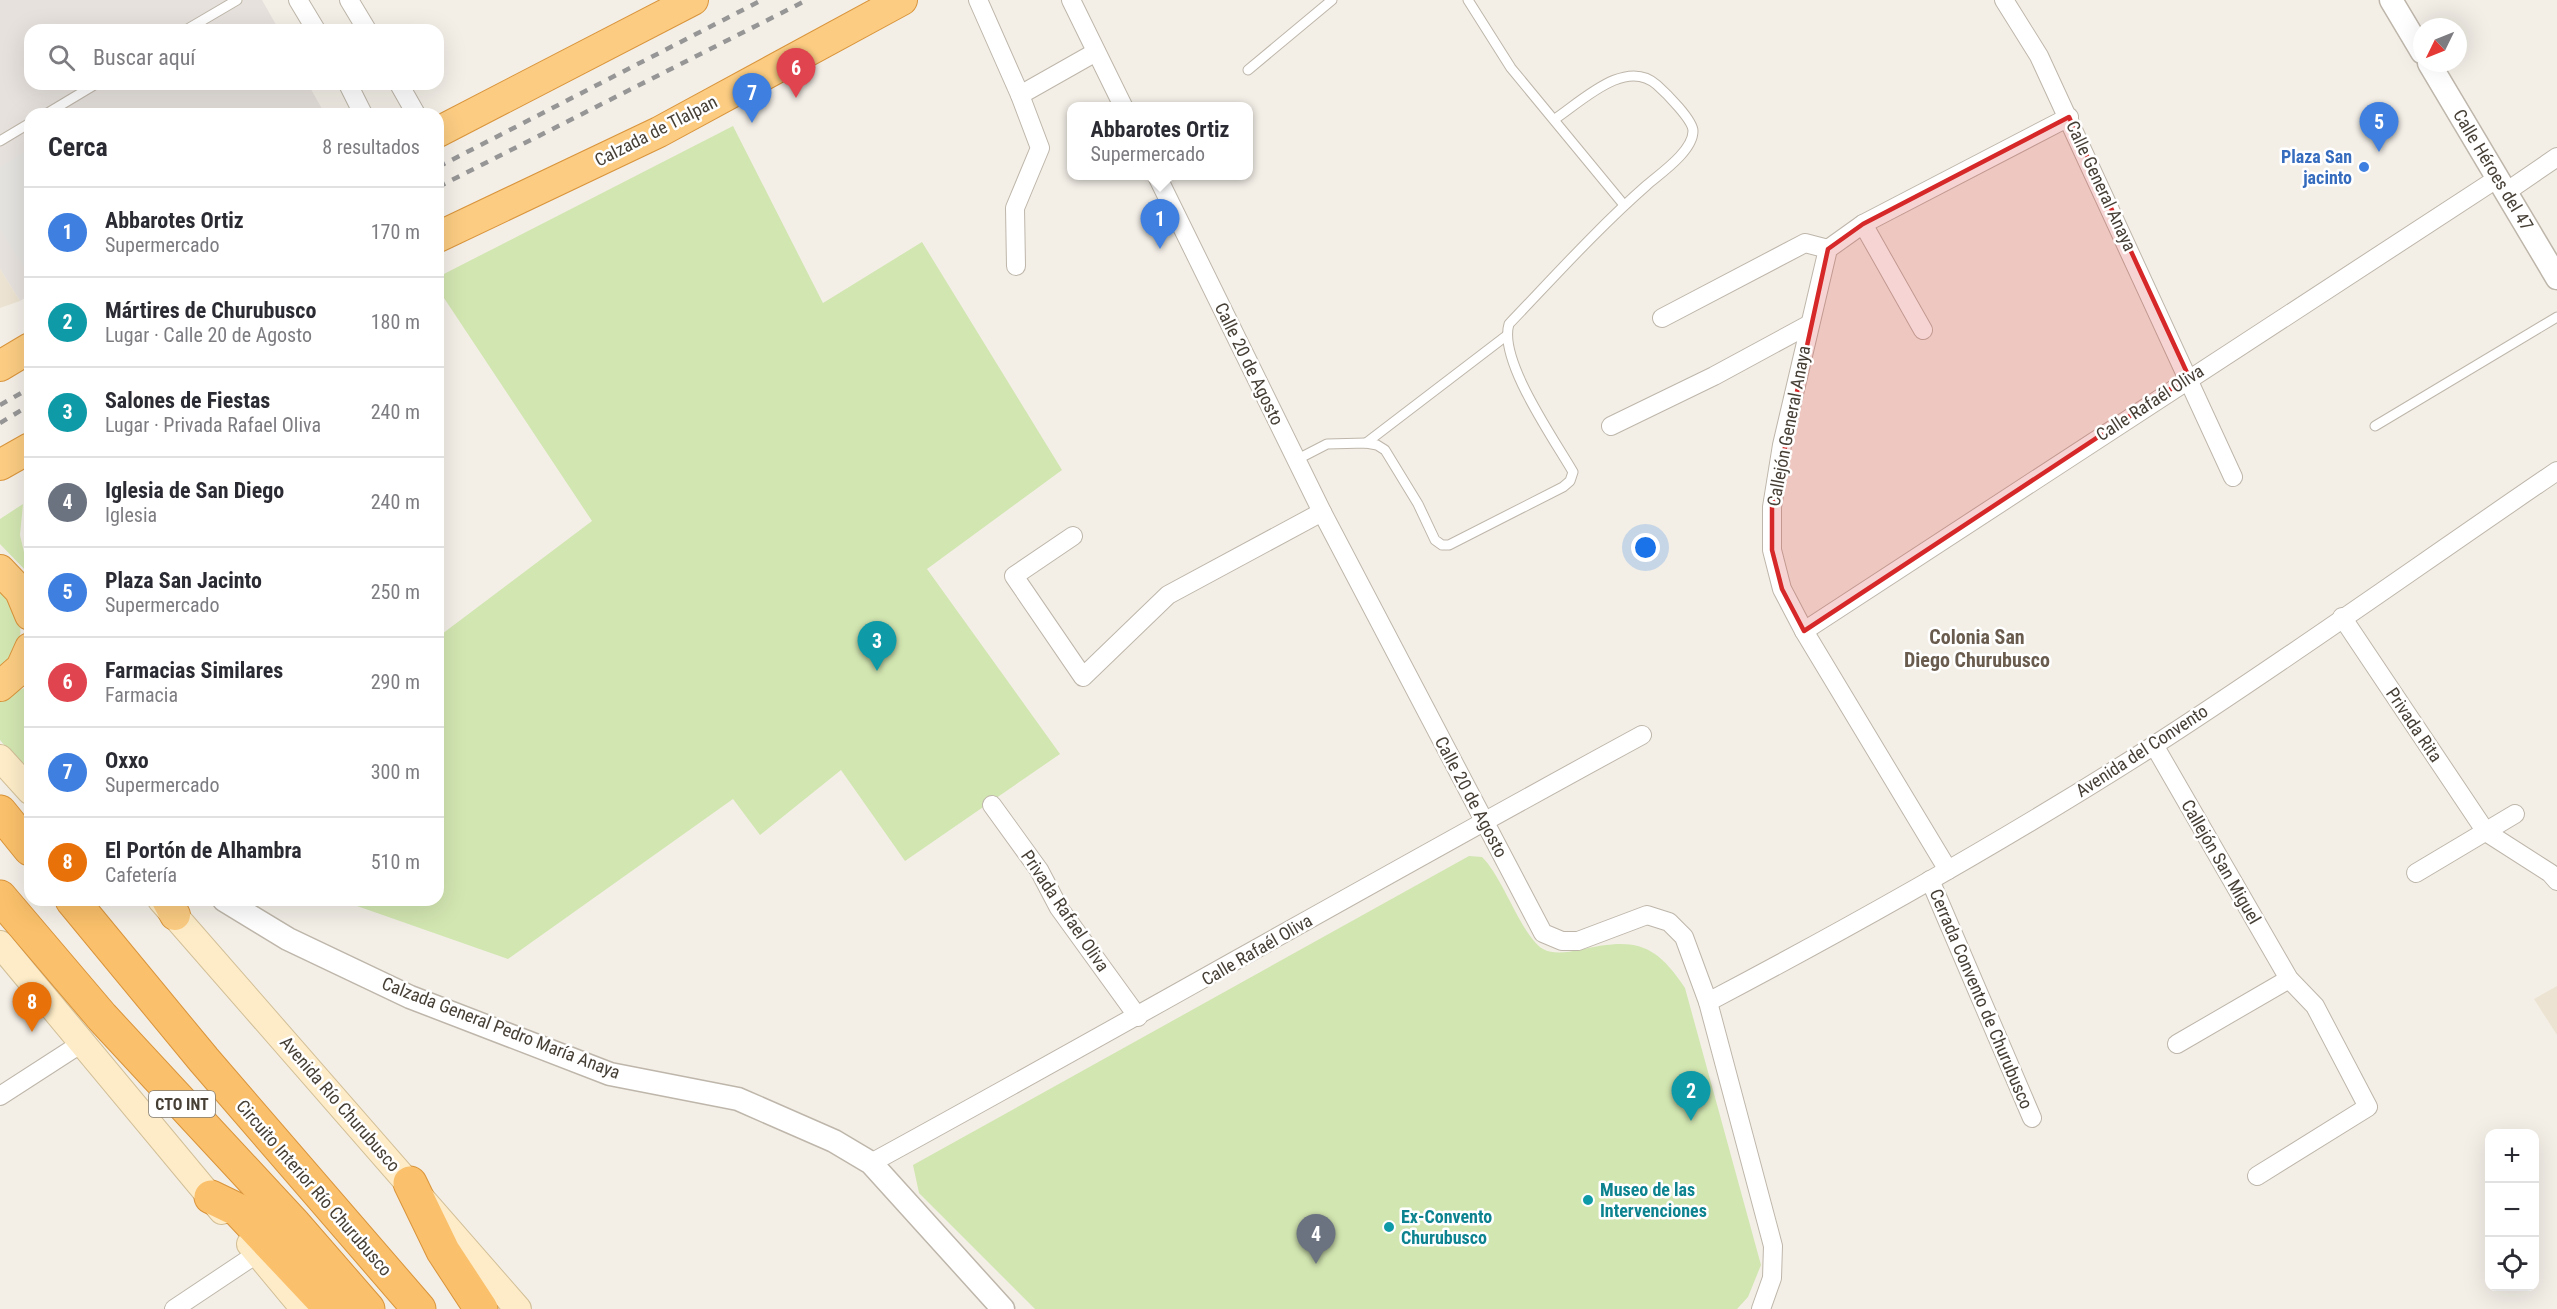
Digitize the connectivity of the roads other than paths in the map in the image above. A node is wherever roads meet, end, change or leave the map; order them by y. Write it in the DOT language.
graph roads {
  1 [pos="237,0"];
  2 [pos="298,0"];
  3 [pos="349,0"];
  4 [pos="693,0"];
  5 [pos="902,0"];
  6 [pos="978,0"];
  7 [pos="1071,0"];
  8 [pos="1332,0"];
  9 [pos="1468,0"];
  10 [pos="2004,0"];
  11 [pos="2391,0"];
  12 [pos="196,24"];
  13 [pos="312,24"];
  14 [pos="361,24"];
  15 [pos="2413,37"];
  16 [pos="1096,52"];
  17 [pos="1248,70"];
  18 [pos="2434,72"];
  19 [pos="86,90"];
  20 [pos="358,90"];
  21 [pos="402,90"];
  22 [pos="1020,95"];
  23 [pos="1121,102"];
  24 [pos="55,108"];
  25 [pos="362,108"];
  26 [pos="413,108"];
  27 [pos="2069,117"];
  28 [pos="1555,119"];
  29 [pos="24,127"];
  30 [pos="444,129"];
  31 [pos="0,141"];
  32 [pos="2557,157"];
  33 [pos="1159,180"];
  34 [pos="2502,185"];
  35 [pos="1624,205"];
  36 [pos="1863,224"];
  37 [pos="444,234"];
  38 [pos="1828,249"];
  39 [pos="1016,266"];
  40 [pos="2557,278"];
  41 [pos="2557,317"];
  42 [pos="1662,318"];
  43 [pos="1810,324"];
  44 [pos="1923,330"];
  45 [pos="1506,336"];
  46 [pos="2189,377"];
  47 [pos="1611,426"];
  48 [pos="2375,426"];
  49 [pos="1366,443"];
  50 [pos="24,451"];
  51 [pos="1296,460"];
  52 [pos="0,465"];
  53 [pos="2557,471"];
  54 [pos="2233,477"];
  55 [pos="1322,512"];
  56 [pos="1073,536"];
  57 [pos="0,570"];
  58 [pos="24,601"];
  59 [pos="2342,617"];
  60 [pos="1804,631"];
  61 [pos="24,661"];
  62 [pos="0,686"];
  63 [pos="1642,735"];
  64 [pos="2154,745"];
  65 [pos="0,758"];
  66 [pos="24,784"];
  67 [pos="992,805"];
  68 [pos="0,812"];
  69 [pos="2516,814"];
  70 [pos="1483,822"];
  71 [pos="2486,832"];
  72 [pos="24,842"];
  73 [pos="1948,870"];
  74 [pos="2416,873"];
  75 [pos="1930,880"];
  76 [pos="2557,880"];
  77 [pos="0,897"];
  78 [pos="77,906"];
  79 [pos="169,906"];
  80 [pos="234,906"];
  81 [pos="0,944"];
  82 [pos="2289,979"];
  83 [pos="1708,1002"];
  84 [pos="1138,1017"];
  85 [pos="82,1042"];
  86 [pos="2177,1044"];
  87 [pos="0,1096"];
  88 [pos="2032,1118"];
  89 [pos="871,1163"];
  90 [pos="2257,1176"];
  91 [pos="410,1183"];
  92 [pos="211,1197"];
  93 [pos="258,1253"];
  94 [pos="998,1308"];
  95 [pos="174,1309"];
  96 [pos="304,1309"];
  97 [pos="331,1309"];
  98 [pos="368,1309"];
  99 [pos="419,1309"];
  100 [pos="481,1309"];
  101 [pos="518,1309"];
  102 [pos="1761,1309"];
  1 -- 12 [label="lane"];
  2 -- 13 [label="street"];
  3 -- 14 [label="street"];
  4 -- 30 [label="highway"];
  5 -- 37 [label="highway, Calzada de Tlalpan"];
  6 -- 22 [label="street"];
  7 -- 16 [label="street"];
  8 -- 17 [label="lane"];
  9 -- 28 [label="lane"];
  10 -- 27 [label="street, Calle General Anaya"];
  11 -- 15 [label="street"];
  16 -- 22 [label="street"];
  16 -- 23 [label="street"];
  18 -- 34 [label="street, Calle Héroes del 47"];
  19 -- 24 [label="lane"];
  20 -- 25 [label="street"];
  21 -- 26 [label="street"];
  22 -- 39 [label="street"];
  27 -- 36 [label="street"];
  27 -- 46 [label="street, Calle General Anaya"];
  28 -- 35 [label="lane"];
  28 -- 35 [label="lane"];
  29 -- 31 [label="lane"];
  32 -- 34 [label="street, Calle Rafaél Oliva"];
  33 -- 51 [label="street, Calle 20 de Agosto"];
  34 -- 40 [label="street, Calle Héroes del 47"];
  34 -- 46 [label="street, Calle Rafaél Oliva"];
  35 -- 45 [label="lane"];
  36 -- 38 [label="street"];
  36 -- 44 [label="street"];
  38 -- 42 [label="street"];
  38 -- 43 [label="street, Callejón General Anaya"];
  41 -- 48 [label="lane"];
  43 -- 47 [label="street"];
  43 -- 60 [label="street, Callejón General Anaya"];
  45 -- 49 [label="lane"];
  45 -- 49 [label="lane"];
  46 -- 54 [label="street, Calle General Anaya"];
  46 -- 60 [label="street, Calle Rafaél Oliva"];
  49 -- 51 [label="lane"];
  50 -- 52 [label="highway"];
  51 -- 55 [label="street, Calle 20 de Agosto"];
  53 -- 59 [label="street, Avenida del Convento"];
  55 -- 56 [label="street"];
  55 -- 70 [label="street, Calle 20 de Agosto"];
  57 -- 58 [label="highway"];
  59 -- 64 [label="street, Avenida del Convento"];
  59 -- 71 [label="street, Privada Rita"];
  60 -- 73 [label="street, Callejón General Anaya"];
  61 -- 62 [label="highway"];
  63 -- 70 [label="street, Calle Rafaél Oliva"];
  64 -- 73 [label="street, Avenida del Convento"];
  64 -- 82 [label="street, Callejón San Miguel"];
  65 -- 66 [label="main road"];
  67 -- 84 [label="street, Privada Rafael Oliva"];
  68 -- 72 [label="highway"];
  69 -- 71 [label="street"];
  70 -- 83 [label="street, Calle 20 de Agosto"];
  70 -- 84 [label="street, Calle Rafaél Oliva"];
  71 -- 74 [label="street"];
  71 -- 76 [label="street"];
  73 -- 75 [label="street, Avenida del Convento"];
  75 -- 83 [label="street, Avenida del Convento"];
  75 -- 88 [label="street, Cerrada Convento de Churubusco"];
  77 -- 98 [label="highway, CTO INT"];
  78 -- 99 [label="highway, Circuito Interior Río Churubusco / CTO INT"];
  79 -- 91 [label="main road, Avenida Río Churubusco"];
  80 -- 89 [label="street, Calzada General Pedro María Anaya"];
  81 -- 85 [label="main road, CTO INT"];
  82 -- 86 [label="street"];
  82 -- 90 [label="street, Callejón San Miguel"];
  83 -- 102 [label="street, Calle 20 de Agosto"];
  84 -- 89 [label="street, Calle Rafaél Oliva"];
  85 -- 87 [label="street"];
  85 -- 92 [label="main road, CTO INT"];
  89 -- 94 [label="street, Calzada General Pedro María Anaya"];
  91 -- 100 [label="highway"];
  91 -- 101 [label="main road, Avenida Río Churubusco"];
  92 -- 93 [label="main road, CTO INT"];
  92 -- 97 [label="highway"];
  93 -- 95 [label="street"];
  93 -- 96 [label="main road, CTO INT"];
}
